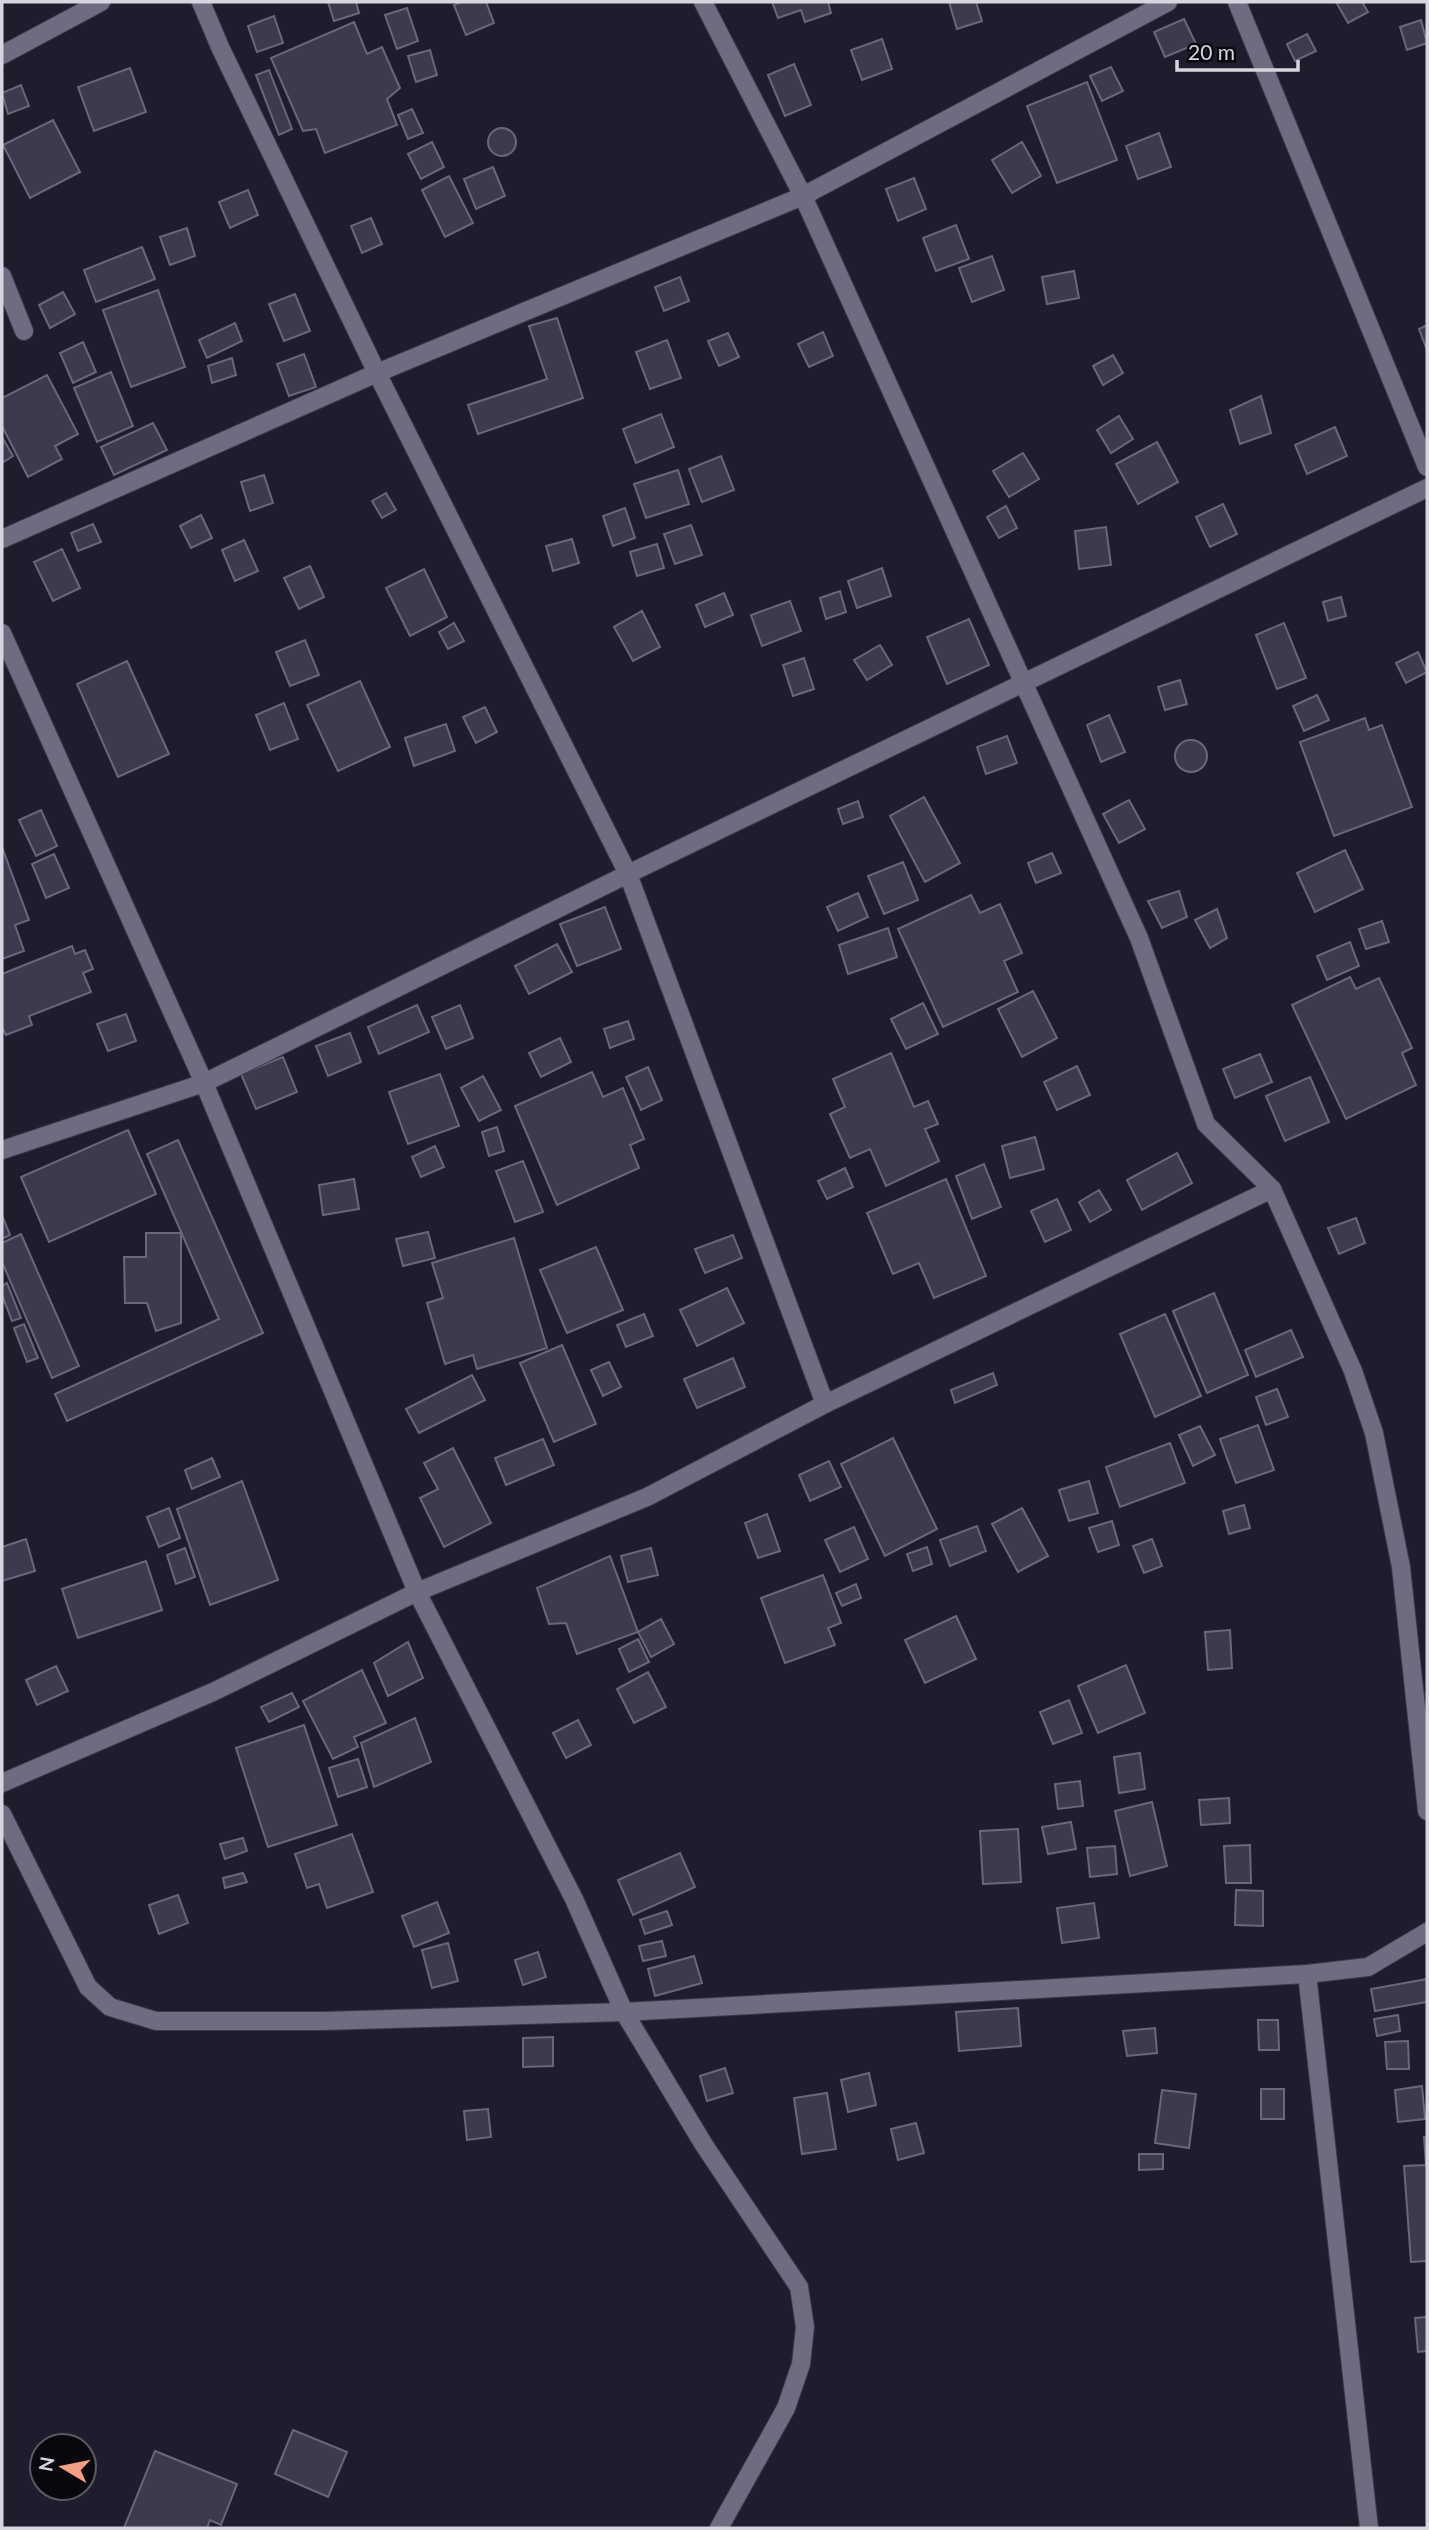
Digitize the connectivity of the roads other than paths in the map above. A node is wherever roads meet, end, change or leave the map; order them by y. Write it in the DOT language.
graph roads {
  1 [pos="101,2"];
  2 [pos="201,2"];
  3 [pos="703,2"];
  4 [pos="1168,2"];
  5 [pos="1237,2"];
  6 [pos="2,55"];
  7 [pos="803,196"];
  8 [pos="2,276"];
  9 [pos="24,331"];
  10 [pos="377,373"];
  11 [pos="1427,467"];
  12 [pos="1427,488"];
  13 [pos="2,539"];
  14 [pos="2,633"];
  15 [pos="1022,683"];
  16 [pos="628,874"];
  17 [pos="204,1083"];
  18 [pos="2,1150"];
  19 [pos="1272,1189"];
  20 [pos="825,1404"];
  21 [pos="417,1591"];
  22 [pos="2,1783"];
  23 [pos="1427,1811"];
  24 [pos="2,1814"];
  25 [pos="1427,1932"];
  26 [pos="1307,1974"];
  27 [pos="624,2012"];
  28 [pos="719,2528"];
  29 [pos="1368,2528"];
  1 -- 6 [label="street"];
  2 -- 10 [label="street"];
  3 -- 7 [label="street"];
  4 -- 7 [label="street"];
  5 -- 11 [label="street"];
  7 -- 10 [label="street"];
  7 -- 15 [label="street"];
  8 -- 9 [label="street"];
  10 -- 13 [label="street"];
  10 -- 16 [label="street"];
  12 -- 15 [label="street"];
  14 -- 17 [label="street"];
  15 -- 16 [label="street"];
  15 -- 19 [label="street"];
  16 -- 17 [label="street"];
  16 -- 20 [label="street"];
  17 -- 18 [label="street"];
  17 -- 21 [label="street"];
  19 -- 20 [label="street"];
  19 -- 23 [label="street"];
  20 -- 21 [label="street"];
  21 -- 22 [label="street"];
  21 -- 27 [label="street"];
  24 -- 27 [label="street"];
  25 -- 26 [label="street"];
  26 -- 27 [label="street"];
  26 -- 29 [label="street"];
  27 -- 28 [label="street"];
}
